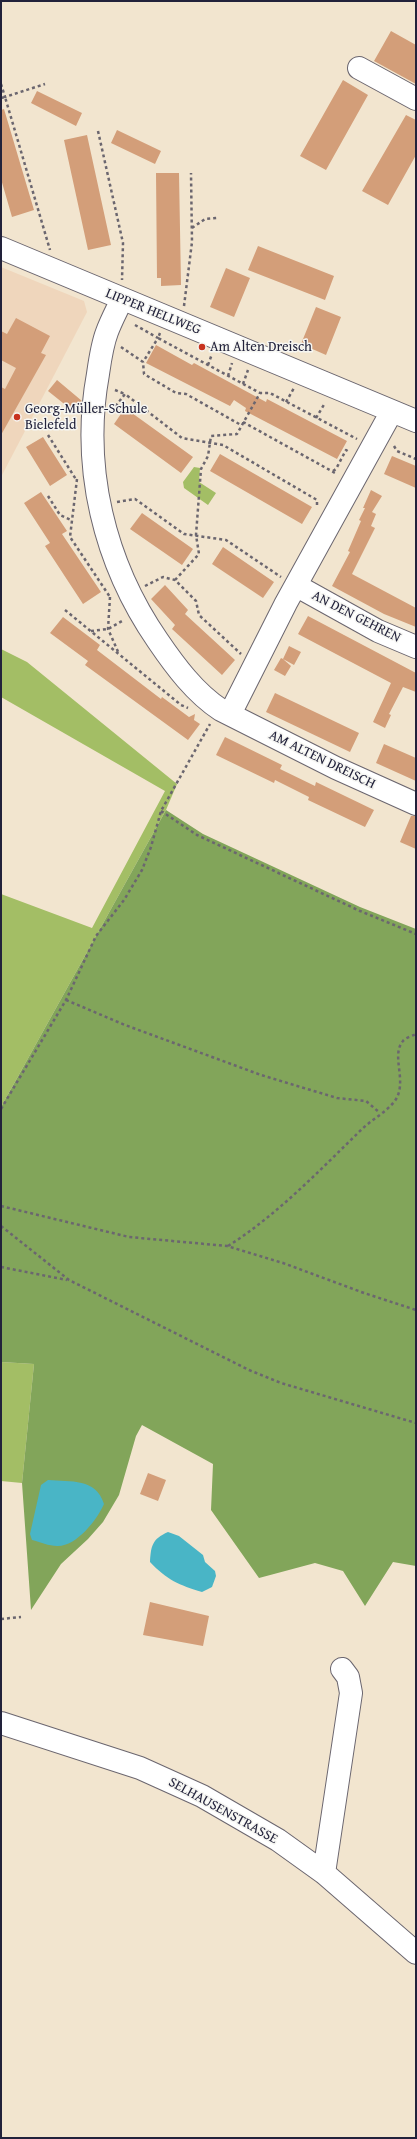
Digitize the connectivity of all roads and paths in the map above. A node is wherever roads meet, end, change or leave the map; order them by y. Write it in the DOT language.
graph roads {
  1 [pos="359,68"];
  2 [pos="1,84"];
  3 [pos="45,84"];
  4 [pos="5,97"];
  5 [pos="1,98"];
  6 [pos="416,99"];
  7 [pos="98,131"];
  8 [pos="191,173"];
  9 [pos="217,218"];
  10 [pos="192,228"];
  11 [pos="1,248"];
  12 [pos="55,272"];
  13 [pos="118,306"];
  14 [pos="182,324"];
  15 [pos="106,336"];
  16 [pos="158,338"];
  17 [pos="143,362"];
  18 [pos="110,388"];
  19 [pos="292,391"];
  20 [pos="260,393"];
  21 [pos="125,394"];
  22 [pos="286,402"];
  23 [pos="324,404"];
  24 [pos="111,413"];
  25 [pos="316,418"];
  26 [pos="416,421"];
  27 [pos="242,424"];
  28 [pos="382,429"];
  29 [pos="48,436"];
  30 [pos="210,443"];
  31 [pos="346,450"];
  32 [pos="416,459"];
  33 [pos="94,468"];
  34 [pos="332,471"];
  35 [pos="76,480"];
  36 [pos="353,483"];
  37 [pos="48,496"];
  38 [pos="98,502"];
  39 [pos="317,510"];
  40 [pos="71,520"];
  41 [pos="196,535"];
  42 [pos="175,580"];
  43 [pos="291,594"];
  44 [pos="126,598"];
  45 [pos="65,610"];
  46 [pos="108,629"];
  47 [pos="91,632"];
  48 [pos="416,647"];
  49 [pos="119,654"];
  50 [pos="256,663"];
  51 [pos="220,708"];
  52 [pos="416,804"];
  53 [pos="161,811"];
  54 [pos="416,934"];
  55 [pos="66,1000"];
  56 [pos="416,1034"];
  57 [pos="1,1109"];
  58 [pos="380,1113"];
  59 [pos="1,1206"];
  60 [pos="1,1226"];
  61 [pos="227,1246"];
  62 [pos="1,1267"];
  63 [pos="70,1280"];
  64 [pos="416,1310"];
  65 [pos="416,1423"];
  66 [pos="21,1617"];
  67 [pos="1,1619"];
  68 [pos="342,1669"];
  69 [pos="1,1723"];
  70 [pos="324,1873"];
  71 [pos="416,1953"];
  1 -- 6 [label="street"];
  2 -- 4 [label="path"];
  3 -- 4 [label="path"];
  4 -- 5 [label="path"];
  4 -- 12 [label="path"];
  7 -- 13 [label="path"];
  8 -- 10 [label="path"];
  9 -- 10 [label="path"];
  10 -- 14 [label="path"];
  11 -- 12 [label="street, LIPPER HELLWEG"];
  12 -- 13 [label="street, LIPPER HELLWEG"];
  13 -- 14 [label="street, LIPPER HELLWEG"];
  13 -- 15 [label="street, AM ALTEN DREISCH"];
  13 -- 16 [label="path"];
  14 -- 28 [label="street, LIPPER HELLWEG"];
  15 -- 17 [label="path"];
  15 -- 33 [label="street, AM ALTEN DREISCH"];
  16 -- 17 [label="path"];
  16 -- 20 [label="path"];
  17 -- 27 [label="path"];
  18 -- 21 [label="path"];
  19 -- 22 [label="path"];
  20 -- 22 [label="path"];
  20 -- 27 [label="path"];
  21 -- 24 [label="path"];
  21 -- 30 [label="path"];
  22 -- 25 [label="path"];
  23 -- 25 [label="path"];
  25 -- 28 [label="path"];
  26 -- 28 [label="street, LIPPER HELLWEG"];
  27 -- 30 [label="path"];
  27 -- 34 [label="path"];
  28 -- 32 [label="path"];
  28 -- 36 [label="street"];
  29 -- 35 [label="path"];
  30 -- 39 [label="path"];
  30 -- 41 [label="path"];
  31 -- 34 [label="path"];
  33 -- 35 [label="path"];
  33 -- 38 [label="street, AM ALTEN DREISCH"];
  34 -- 36 [label="path"];
  35 -- 38 [label="path"];
  35 -- 40 [label="path"];
  36 -- 43 [label="street"];
  37 -- 40 [label="path"];
  38 -- 41 [label="path"];
  38 -- 44 [label="street, AM ALTEN DREISCH"];
  40 -- 44 [label="path"];
  41 -- 42 [label="path"];
  41 -- 43 [label="path"];
  42 -- 44 [label="path"];
  42 -- 50 [label="path"];
  43 -- 48 [label="street, AN DEN GEHREN"];
  43 -- 50 [label="street"];
  44 -- 46 [label="path"];
  44 -- 46 [label="path"];
  44 -- 51 [label="street, AM ALTEN DREISCH"];
  45 -- 47 [label="path"];
  46 -- 47 [label="path"];
  46 -- 49 [label="path"];
  47 -- 49 [label="path"];
  49 -- 51 [label="path"];
  50 -- 51 [label="street"];
  51 -- 52 [label="street, AM ALTEN DREISCH"];
  51 -- 53 [label="path"];
  53 -- 54 [label="path"];
  53 -- 55 [label="path"];
  55 -- 57 [label="path"];
  55 -- 58 [label="path"];
  56 -- 58 [label="path"];
  58 -- 61 [label="path"];
  59 -- 61 [label="path"];
  60 -- 63 [label="path"];
  61 -- 64 [label="path"];
  62 -- 63 [label="path"];
  63 -- 65 [label="path"];
  66 -- 67 [label="path"];
  68 -- 70 [label="street"];
  69 -- 70 [label="street, SELHAUSENSTRASSE"];
  70 -- 71 [label="street, SELHAUSENSTRASSE"];
}
